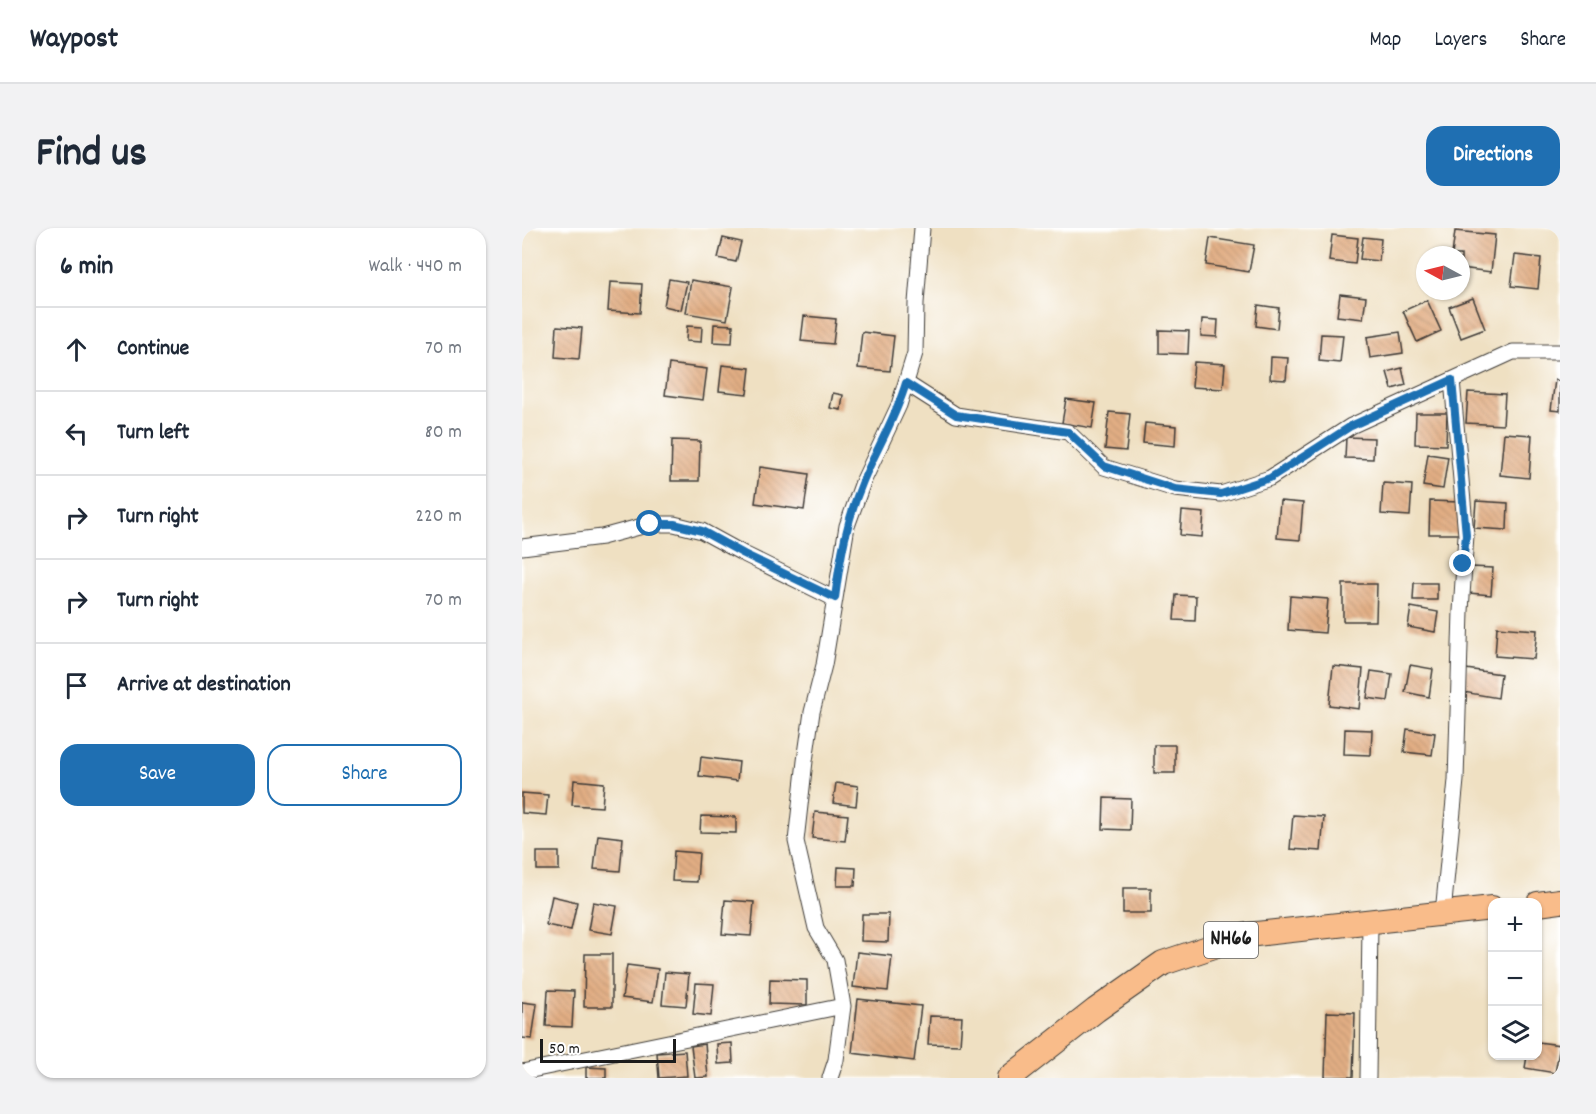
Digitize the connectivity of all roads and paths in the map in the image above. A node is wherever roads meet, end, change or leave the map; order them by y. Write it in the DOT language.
graph roads {
  1 [pos="922,228"];
  2 [pos="1560,352"];
  3 [pos="1452,380"];
  4 [pos="906,383"];
  5 [pos="522,547"];
  6 [pos="835,598"];
  7 [pos="1560,901"];
  8 [pos="1542,903"];
  9 [pos="1488,908"];
  10 [pos="1443,913"];
  11 [pos="1370,923"];
  12 [pos="843,1006"];
  13 [pos="522,1071"];
  14 [pos="830,1078"];
  15 [pos="1009,1078"];
  16 [pos="1368,1078"];
  1 -- 4 [label="street"];
  2 -- 3 [label="street"];
  3 -- 4 [label="street"];
  3 -- 10 [label="street"];
  4 -- 6 [label="street"];
  5 -- 6 [label="street"];
  6 -- 12 [label="street"];
  7 -- 8 [label="highway"];
  9 -- 10 [label="highway, NH66"];
  10 -- 11 [label="highway, NH66"];
  11 -- 15 [label="highway, NH66"];
  11 -- 16 [label="street"];
  12 -- 13 [label="street"];
  12 -- 14 [label="street"];
}
